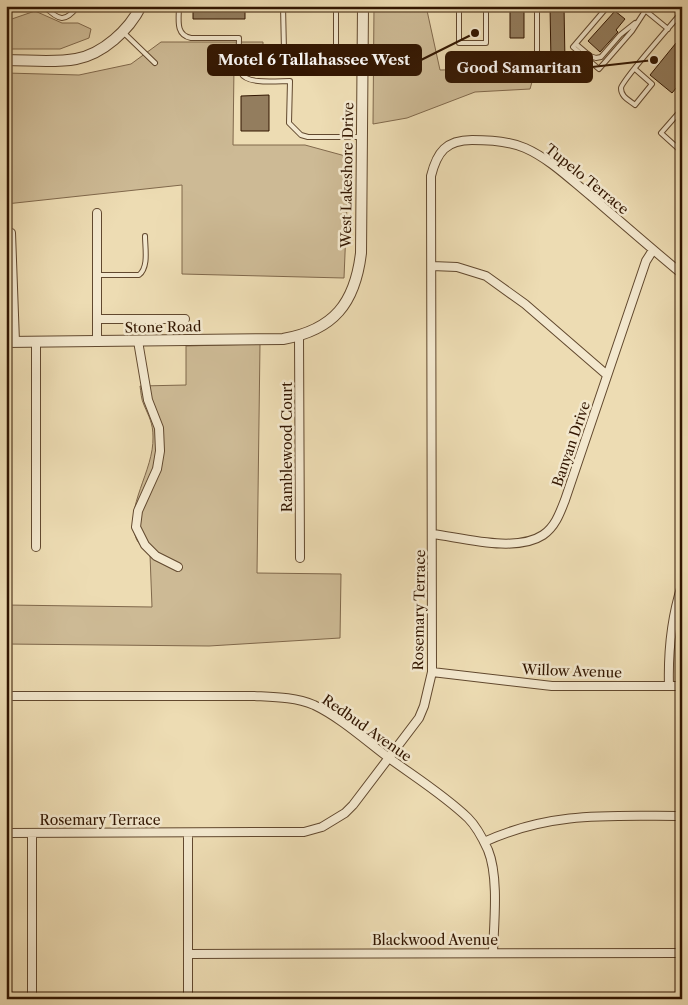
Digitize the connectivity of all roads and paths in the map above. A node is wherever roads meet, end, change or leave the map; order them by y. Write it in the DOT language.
graph roads {
  1 [pos="44,6"];
  2 [pos="78,6"];
  3 [pos="141,6"];
  4 [pos="179,6"];
  5 [pos="284,6"];
  6 [pos="336,6"];
  7 [pos="362,6"];
  8 [pos="459,6"];
  9 [pos="486,6"];
  10 [pos="537,6"];
  11 [pos="608,6"];
  12 [pos="640,6"];
  13 [pos="645,10"];
  14 [pos="682,12"];
  15 [pos="636,22"];
  16 [pos="668,30"];
  17 [pos="122,32"];
  18 [pos="576,44"];
  19 [pos="6,60"];
  20 [pos="537,61"];
  21 [pos="155,63"];
  22 [pos="634,69"];
  23 [pos="682,109"];
  24 [pos="362,137"];
  25 [pos="460,141"];
  26 [pos="682,152"];
  27 [pos="97,214"];
  28 [pos="11,233"];
  29 [pos="144,236"];
  30 [pos="653,250"];
  31 [pos="432,266"];
  32 [pos="682,274"];
  33 [pos="97,275"];
  34 [pos="97,319"];
  35 [pos="185,320"];
  36 [pos="318,328"];
  37 [pos="299,336"];
  38 [pos="138,340"];
  39 [pos="98,341"];
  40 [pos="11,342"];
  41 [pos="36,342"];
  42 [pos="607,375"];
  43 [pos="433,534"];
  44 [pos="36,546"];
  45 [pos="300,558"];
  46 [pos="178,567"];
  47 [pos="682,586"];
  48 [pos="432,672"];
  49 [pos="669,686"];
  50 [pos="682,686"];
  51 [pos="6,696"];
  52 [pos="390,758"];
  53 [pos="682,816"];
  54 [pos="188,832"];
  55 [pos="6,833"];
  56 [pos="32,833"];
  57 [pos="484,842"];
  58 [pos="493,952"];
  59 [pos="682,953"];
  60 [pos="188,954"];
  61 [pos="32,999"];
  62 [pos="188,999"];
  1 -- 2 [label="lane"];
  3 -- 17 [label="street"];
  4 -- 24 [label="lane"];
  5 -- 6 [label="lane"];
  7 -- 24 [label="street, West Lakeshore Drive"];
  8 -- 9 [label="lane"];
  10 -- 20 [label="lane"];
  11 -- 18 [label="lane"];
  12 -- 13 [label="lane"];
  13 -- 15 [label="lane"];
  13 -- 16 [label="lane"];
  14 -- 16 [label="lane"];
  15 -- 18 [label="lane"];
  15 -- 18 [label="lane"];
  16 -- 22 [label="lane"];
  17 -- 19 [label="street"];
  17 -- 21 [label="lane"];
  22 -- 22 [label="lane"];
  23 -- 26 [label="lane"];
  24 -- 36 [label="street, West Lakeshore Drive"];
  25 -- 30 [label="street, Tupelo Terrace"];
  25 -- 31 [label="street, Rosemary Terrace"];
  27 -- 33 [label="street"];
  28 -- 40 [label="street"];
  29 -- 33 [label="lane"];
  30 -- 32 [label="street, Tupelo Terrace"];
  30 -- 42 [label="street, Banyan Drive"];
  31 -- 42 [label="street"];
  31 -- 43 [label="street, Rosemary Terrace"];
  33 -- 34 [label="street"];
  34 -- 35 [label="street"];
  34 -- 39 [label="street"];
  36 -- 37 [label="street, Stone Road"];
  37 -- 38 [label="street, Stone Road"];
  37 -- 45 [label="street, Ramblewood Court"];
  38 -- 39 [label="street, Stone Road"];
  38 -- 46 [label="street"];
  39 -- 41 [label="street, Stone Road"];
  40 -- 41 [label="street, Stone Road"];
  41 -- 44 [label="street"];
  42 -- 43 [label="street, Banyan Drive"];
  43 -- 48 [label="street, Rosemary Terrace"];
  47 -- 49 [label="street"];
  48 -- 49 [label="street, Willow Avenue"];
  48 -- 52 [label="street, Rosemary Terrace"];
  49 -- 50 [label="street, Willow Avenue"];
  51 -- 52 [label="street, Redbud Avenue"];
  52 -- 54 [label="street, Rosemary Terrace"];
  52 -- 57 [label="street, Redbud Avenue"];
  53 -- 57 [label="street"];
  54 -- 56 [label="street, Rosemary Terrace"];
  54 -- 60 [label="street"];
  55 -- 56 [label="street, Rosemary Terrace"];
  56 -- 61 [label="street"];
  57 -- 58 [label="street, Redbud Avenue"];
  58 -- 59 [label="street, Blackwood Avenue"];
  58 -- 60 [label="street, Blackwood Avenue"];
  60 -- 62 [label="street"];
}
